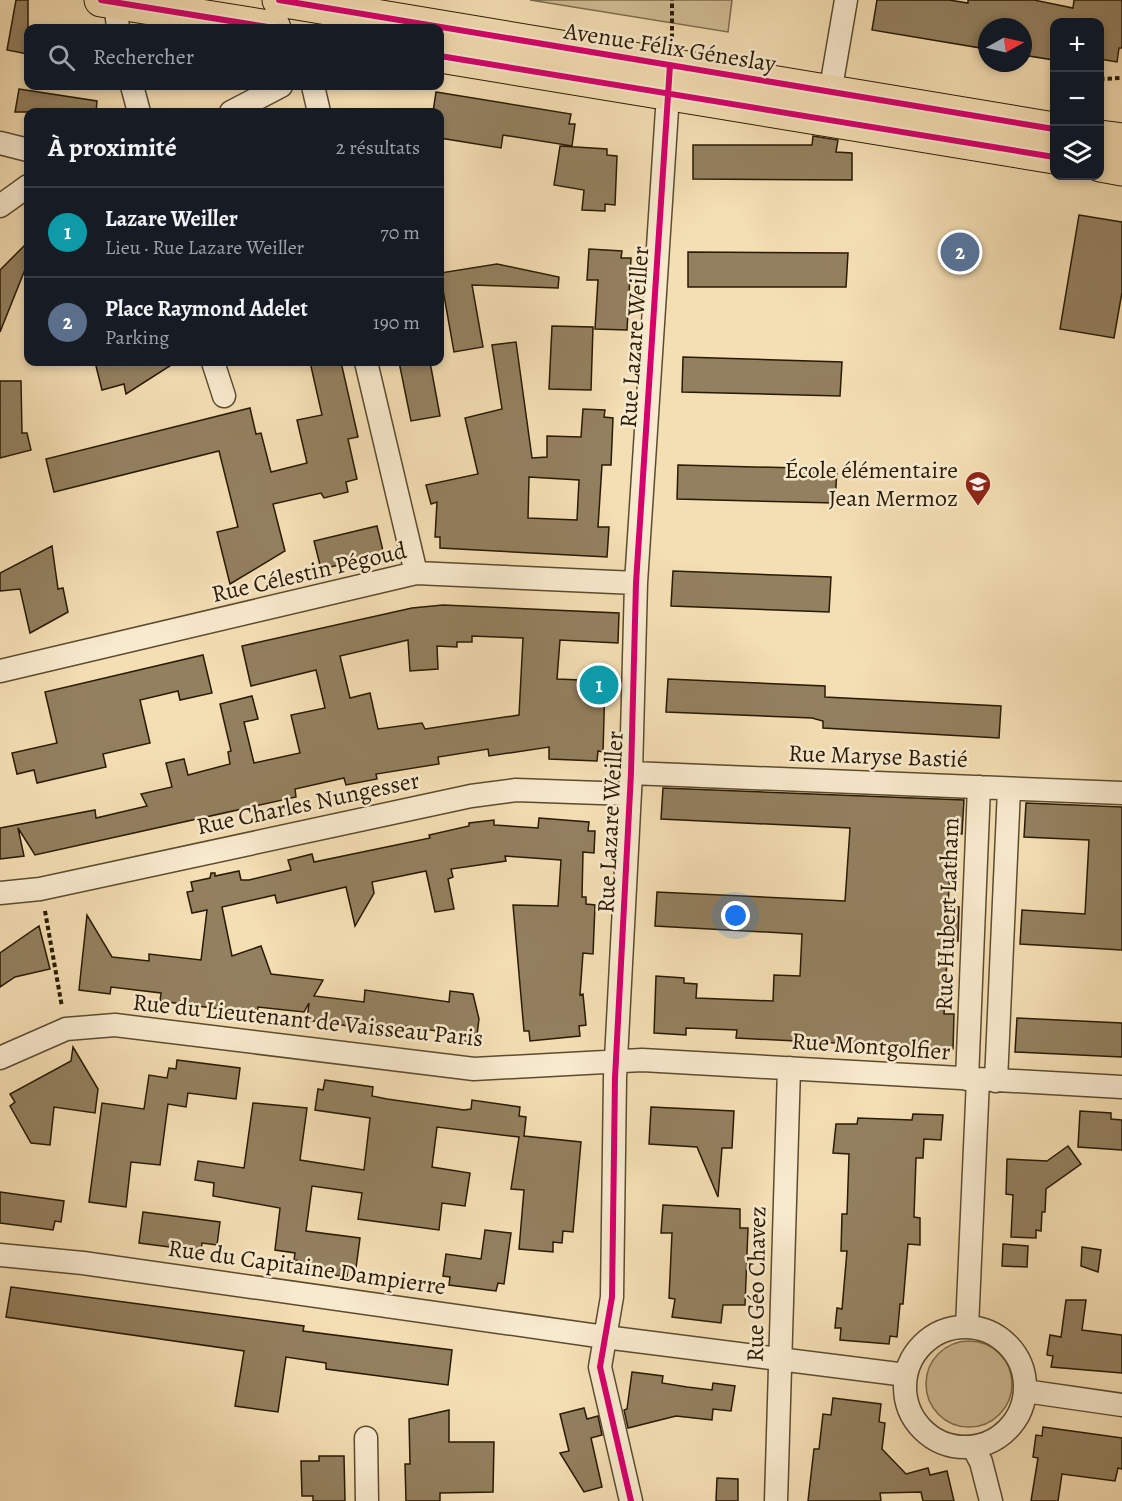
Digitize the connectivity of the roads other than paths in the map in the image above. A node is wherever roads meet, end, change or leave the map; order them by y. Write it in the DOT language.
graph roads {
  1 [pos="279,0"];
  2 [pos="846,0"];
  3 [pos="112,8"];
  4 [pos="320,18"];
  5 [pos="242,24"];
  6 [pos="354,24"];
  7 [pos="444,40"];
  8 [pos="444,56"];
  9 [pos="669,80"];
  10 [pos="133,90"];
  11 [pos="273,90"];
  12 [pos="314,90"];
  13 [pos="828,106"];
  14 [pos="138,108"];
  15 [pos="239,108"];
  16 [pos="318,108"];
  17 [pos="1050,129"];
  18 [pos="1104,138"];
  19 [pos="1122,140"];
  20 [pos="0,143"];
  21 [pos="24,149"];
  22 [pos="1050,157"];
  23 [pos="1104,166"];
  24 [pos="1122,169"];
  25 [pos="24,189"];
  26 [pos="0,206"];
  27 [pos="214,366"];
  28 [pos="367,366"];
  29 [pos="224,396"];
  30 [pos="416,573"];
  31 [pos="636,583"];
  32 [pos="0,671"];
  33 [pos="630,783"];
  34 [pos="979,787"];
  35 [pos="1009,789"];
  36 [pos="1122,793"];
  37 [pos="0,893"];
  38 [pos="0,1058"];
  39 [pos="616,1062"];
  40 [pos="789,1068"];
  41 [pos="980,1080"];
  42 [pos="1122,1086"];
  43 [pos="0,1255"];
  44 [pos="967,1327"];
  45 [pos="606,1337"];
  46 [pos="782,1360"];
  47 [pos="906,1375"];
  48 [pos="1025,1391"];
  49 [pos="1122,1405"];
  50 [pos="366,1438"];
  51 [pos="974,1447"];
  52 [pos="367,1501"];
  53 [pos="630,1501"];
  54 [pos="776,1501"];
  55 [pos="991,1501"];
  1 -- 4 [label="main road, Avenue Félix Géneslay"];
  2 -- 13 [label="street"];
  3 -- 5 [label="main road"];
  4 -- 6 [label="main road, Avenue Félix Géneslay"];
  7 -- 9 [label="main road, Avenue Félix Géneslay"];
  8 -- 9 [label="main road, Avenue Félix Géneslay"];
  9 -- 13 [label="main road, Avenue Félix Géneslay"];
  9 -- 31 [label="street, Rue Lazare Weiller"];
  10 -- 14 [label="street"];
  11 -- 15 [label="street"];
  12 -- 16 [label="street"];
  13 -- 17 [label="main road, Avenue Félix Géneslay"];
  13 -- 22 [label="main road, Avenue Félix Géneslay"];
  18 -- 19 [label="main road"];
  20 -- 21 [label="street"];
  23 -- 24 [label="main road"];
  25 -- 26 [label="street"];
  27 -- 29 [label="street"];
  28 -- 30 [label="street"];
  30 -- 31 [label="street, Rue Célestin Pégoud"];
  30 -- 32 [label="street, Rue Célestin Pégoud"];
  31 -- 33 [label="street, Rue Lazare Weiller"];
  33 -- 34 [label="street, Rue Maryse Bastié"];
  33 -- 37 [label="street, Rue Charles Nungesser"];
  33 -- 39 [label="street, Rue Lazare Weiller"];
  34 -- 35 [label="street, Rue Maryse Bastié"];
  34 -- 41 [label="street, Rue Hubert Latham"];
  35 -- 36 [label="street, Rue Maryse Bastié"];
  35 -- 41 [label="street, Rue Hubert Latham"];
  38 -- 39 [label="street, Rue du Lieutenant de Vaisseau Paris"];
  39 -- 40 [label="street, Rue Montgolfier"];
  39 -- 45 [label="street, Rue Lazare Weiller"];
  40 -- 41 [label="street, Rue Montgolfier"];
  40 -- 46 [label="street, Rue Géo Chavez"];
  41 -- 42 [label="street, Rue Montgolfier"];
  41 -- 44 [label="street, Rue Hubert Latham"];
  43 -- 45 [label="street, Rue du Capitaine Dampierre"];
  44 -- 47 [label="street"];
  44 -- 48 [label="street"];
  45 -- 46 [label="street, Rue du Capitaine Dampierre"];
  45 -- 53 [label="street, Rue Lazare Weiller"];
  46 -- 47 [label="street, Rue du Capitaine Dampierre"];
  46 -- 54 [label="street, Rue Géo Chavez"];
  47 -- 51 [label="street"];
  48 -- 49 [label="street"];
  48 -- 51 [label="street"];
  50 -- 52 [label="street"];
  51 -- 55 [label="street"];
}
